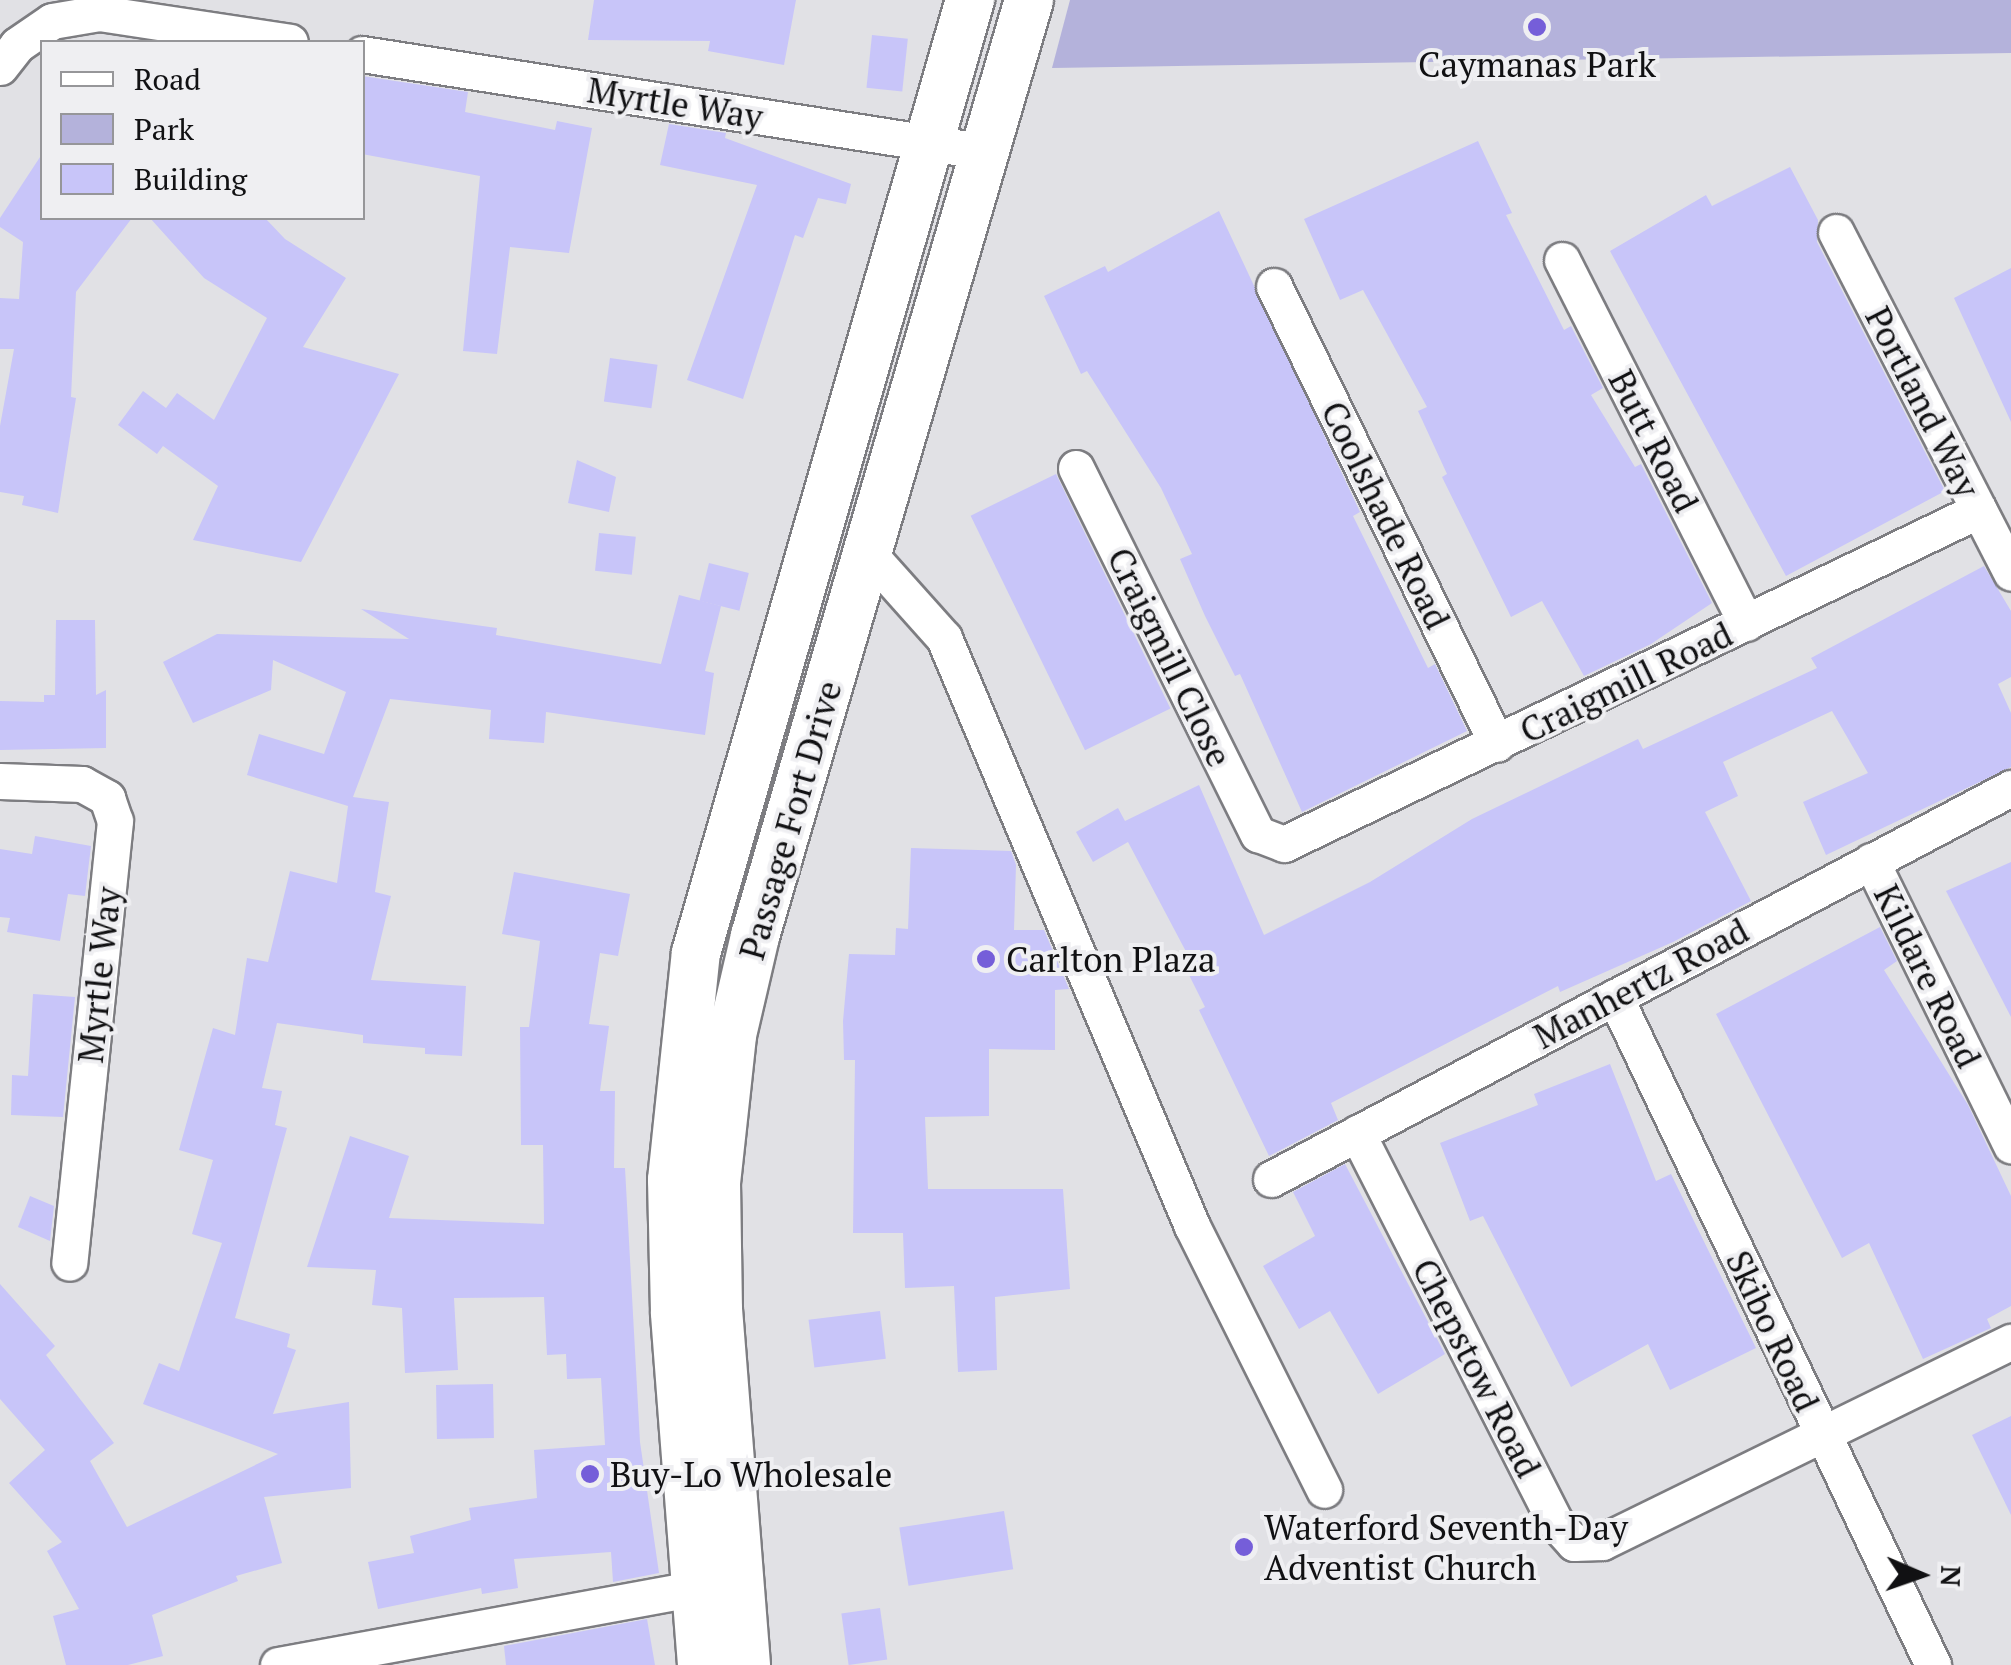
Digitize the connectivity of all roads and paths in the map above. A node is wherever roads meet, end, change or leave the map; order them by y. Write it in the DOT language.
graph roads {
  1 [pos="970,0"];
  2 [pos="1029,0"];
  3 [pos="277,40"];
  4 [pos="365,54"];
  5 [pos="0,67"];
  6 [pos="929,142"];
  7 [pos="987,152"];
  8 [pos="1836,232"];
  9 [pos="1562,260"];
  10 [pos="1274,286"];
  11 [pos="1076,468"];
  12 [pos="1979,510"];
  13 [pos="868,553"];
  14 [pos="2011,573"];
  15 [pos="1746,624"];
  16 [pos="1497,744"];
  17 [pos="0,781"];
  18 [pos="2011,788"];
  19 [pos="1269,842"];
  20 [pos="1871,862"];
  21 [pos="1615,997"];
  22 [pos="1357,1133"];
  23 [pos="2011,1145"];
  24 [pos="1270,1178"];
  25 [pos="69,1263"];
  26 [pos="2011,1342"];
  27 [pos="1823,1436"];
  28 [pos="1324,1490"];
  29 [pos="696,1588"];
  30 [pos="278,1665"];
  31 [pos="702,1665"];
  32 [pos="746,1665"];
  33 [pos="1934,1665"];
  1 -- 6 [label="main road, Passage Fort Drive"];
  2 -- 7 [label="main road, Passage Fort Drive"];
  3 -- 5 [label="street"];
  4 -- 6 [label="street, Myrtle Way"];
  6 -- 7 [label="street, Myrtle Way"];
  6 -- 29 [label="main road, Passage Fort Drive"];
  7 -- 13 [label="main road, Passage Fort Drive"];
  8 -- 12 [label="street, Portland Way"];
  9 -- 15 [label="street, Butt Road"];
  10 -- 16 [label="street, Coolshade Road"];
  11 -- 19 [label="street, Craigmill Close"];
  12 -- 14 [label="street, Portland Way"];
  12 -- 15 [label="street, Craigmill Road"];
  13 -- 28 [label="street"];
  13 -- 32 [label="main road, Passage Fort Drive"];
  15 -- 16 [label="street, Craigmill Road"];
  16 -- 19 [label="street, Craigmill Road"];
  17 -- 25 [label="street, Myrtle Way"];
  18 -- 20 [label="street, Manhertz Road"];
  20 -- 21 [label="street, Manhertz Road"];
  20 -- 23 [label="street, Kildare Road"];
  21 -- 22 [label="street, Manhertz Road"];
  21 -- 27 [label="street, Skibo Road"];
  22 -- 24 [label="street, Manhertz Road"];
  22 -- 27 [label="street, Chepstow Road"];
  26 -- 27 [label="street, Chepstow Road"];
  27 -- 33 [label="street, Skibo Road"];
  29 -- 30 [label="street"];
  29 -- 31 [label="main road, Passage Fort Drive"];
}
